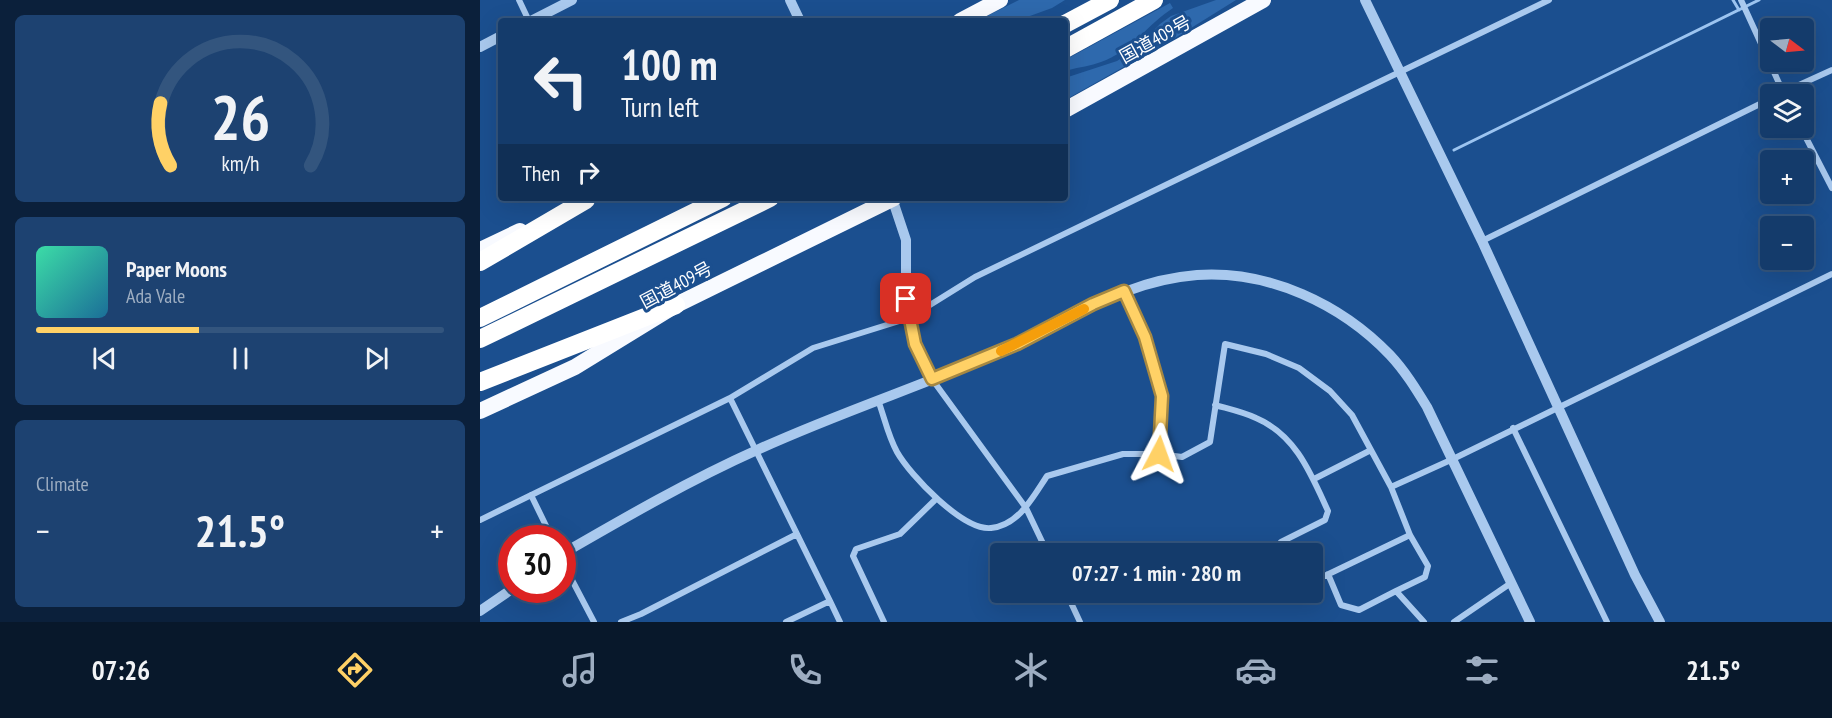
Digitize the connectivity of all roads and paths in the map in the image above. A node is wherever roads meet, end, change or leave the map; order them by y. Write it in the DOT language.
graph roads {
  1 [pos="519,0"];
  2 [pos="572,0"];
  3 [pos="790,0"];
  4 [pos="1000,0"];
  5 [pos="1110,0"];
  6 [pos="1155,0"];
  7 [pos="1263,0"];
  8 [pos="1365,0"];
  9 [pos="1549,0"];
  10 [pos="1742,0"];
  11 [pos="528,18"];
  12 [pos="536,18"];
  13 [pos="799,18"];
  14 [pos="966,18"];
  15 [pos="1068,22"];
  16 [pos="498,38"];
  17 [pos="480,47"];
  18 [pos="1068,47"];
  19 [pos="1832,70"];
  20 [pos="1401,71"];
  21 [pos="1778,84"];
  22 [pos="1803,84"];
  23 [pos="1760,104"];
  24 [pos="1068,108"];
  25 [pos="1806,138"];
  26 [pos="1832,188"];
  27 [pos="584,201"];
  28 [pos="585,201"];
  29 [pos="717,201"];
  30 [pos="764,201"];
  31 [pos="887,201"];
  32 [pos="894,201"];
  33 [pos="1482,241"];
  34 [pos="480,250"];
  35 [pos="480,262"];
  36 [pos="1832,274"];
  37 [pos="1124,291"];
  38 [pos="676,305"];
  39 [pos="480,318"];
  40 [pos="909,318"];
  41 [pos="480,339"];
  42 [pos="932,379"];
  43 [pos="480,382"];
  44 [pos="730,398"];
  45 [pos="878,400"];
  46 [pos="1215,405"];
  47 [pos="1558,407"];
  48 [pos="480,411"];
  49 [pos="1513,428"];
  50 [pos="757,450"];
  51 [pos="1371,450"];
  52 [pos="1159,454"];
  53 [pos="1453,459"];
  54 [pos="1314,478"];
  55 [pos="1391,487"];
  56 [pos="531,495"];
  57 [pos="936,499"];
  58 [pos="1026,508"];
  59 [pos="480,520"];
  60 [pos="546,525"];
  61 [pos="797,534"];
  62 [pos="1410,535"];
  63 [pos="1043,543"];
  64 [pos="1282,543"];
  65 [pos="576,546"];
  66 [pos="1328,574"];
  67 [pos="1323,576"];
  68 [pos="1511,583"];
  69 [pos="576,588"];
  70 [pos="1396,591"];
  71 [pos="498,599"];
  72 [pos="830,601"];
  73 [pos="1071,603"];
  74 [pos="480,611"];
  75 [pos="641,614"];
  76 [pos="594,622"];
  77 [pos="621,622"];
  78 [pos="645,622"];
  79 [pos="786,622"];
  80 [pos="840,622"];
  81 [pos="884,622"];
  82 [pos="1080,622"];
  83 [pos="1424,622"];
  84 [pos="1454,622"];
  85 [pos="1530,622"];
  86 [pos="1607,622"];
  87 [pos="1660,622"];
  1 -- 11 [label="street"];
  2 -- 12 [label="street"];
  3 -- 13 [label="street"];
  4 -- 14 [label="highway"];
  5 -- 15 [label="highway"];
  6 -- 18 [label="highway"];
  7 -- 24 [label="highway, 国道409号"];
  8 -- 20 [label="street"];
  9 -- 20 [label="street"];
  10 -- 21 [label="street"];
  16 -- 17 [label="street"];
  19 -- 22 [label="street"];
  20 -- 33 [label="street"];
  20 -- 40 [label="street"];
  23 -- 33 [label="street"];
  25 -- 26 [label="street"];
  27 -- 34 [label="highway"];
  28 -- 35 [label="highway"];
  29 -- 39 [label="highway"];
  30 -- 41 [label="highway"];
  31 -- 38 [label="highway, 国道409号"];
  32 -- 40 [label="street"];
  33 -- 47 [label="street"];
  36 -- 47 [label="street"];
  37 -- 42 [label="street"];
  37 -- 52 [label="street"];
  37 -- 53 [label="street"];
  38 -- 43 [label="highway"];
  38 -- 48 [label="highway, 国道409号"];
  40 -- 42 [label="street"];
  40 -- 44 [label="street"];
  42 -- 45 [label="street"];
  42 -- 58 [label="street"];
  44 -- 50 [label="street"];
  44 -- 56 [label="street"];
  45 -- 50 [label="street"];
  45 -- 57 [label="street"];
  46 -- 51 [label="street"];
  46 -- 52 [label="street"];
  46 -- 54 [label="street"];
  47 -- 49 [label="street"];
  47 -- 87 [label="street"];
  49 -- 53 [label="street"];
  49 -- 86 [label="street"];
  50 -- 61 [label="street"];
  50 -- 65 [label="street"];
  51 -- 54 [label="street"];
  51 -- 55 [label="street"];
  52 -- 58 [label="street"];
  53 -- 55 [label="street"];
  53 -- 68 [label="street"];
  54 -- 64 [label="street"];
  55 -- 62 [label="street"];
  56 -- 59 [label="street"];
  56 -- 60 [label="street"];
  57 -- 58 [label="street"];
  57 -- 81 [label="street"];
  58 -- 63 [label="street"];
  61 -- 72 [label="street"];
  61 -- 75 [label="street"];
  62 -- 66 [label="street"];
  62 -- 70 [label="street"];
  66 -- 67 [label="street"];
  66 -- 70 [label="street"];
  68 -- 84 [label="street"];
  68 -- 85 [label="street"];
  69 -- 76 [label="street"];
  70 -- 83 [label="street"];
  71 -- 74 [label="street"];
  72 -- 79 [label="street"];
  72 -- 80 [label="street"];
  73 -- 82 [label="street"];
  75 -- 77 [label="street"];
  75 -- 78 [label="street"];
}
